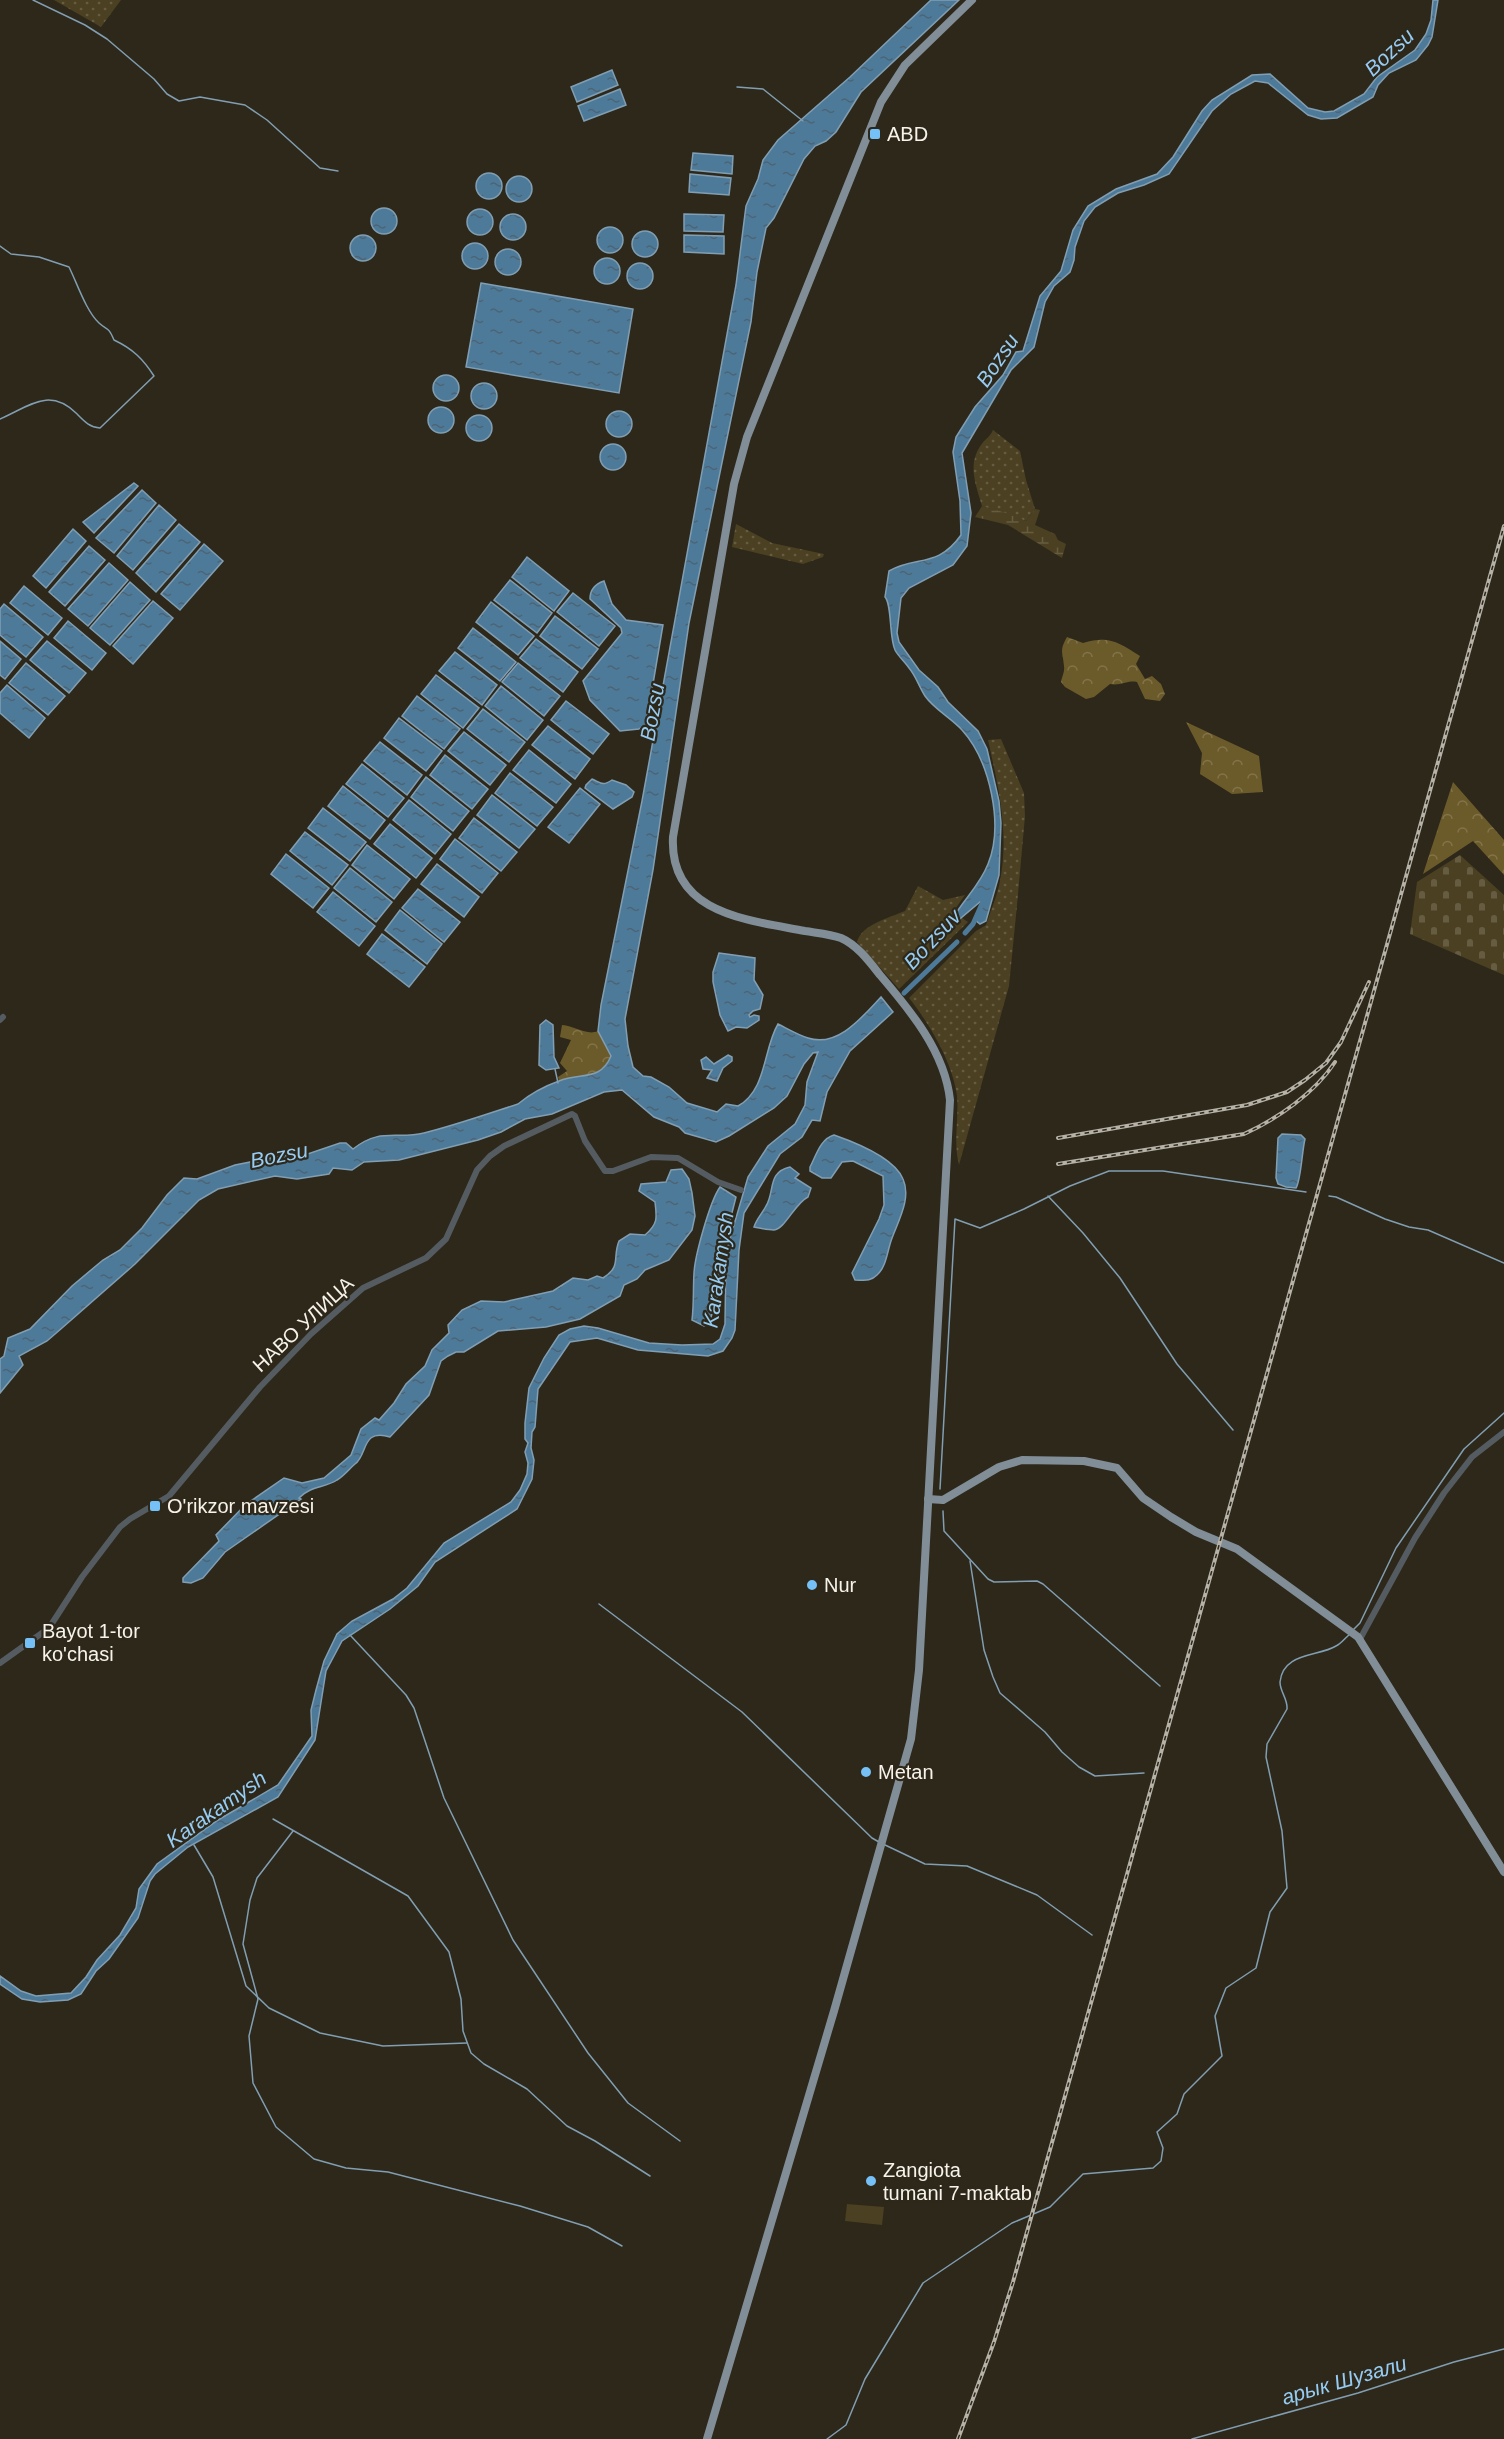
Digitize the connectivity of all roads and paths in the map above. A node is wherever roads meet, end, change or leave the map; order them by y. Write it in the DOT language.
graph roads {
  1 [pos="972,0"];
  2 [pos="741,1190"];
  3 [pos="1504,1432"];
  4 [pos="928,1500"];
  5 [pos="943,1500"];
  6 [pos="928,1513"];
  7 [pos="1359,1638"];
  8 [pos="0,1663"];
  9 [pos="1504,1872"];
  10 [pos="707,2439"];
  1 -- 4 [label="main road"];
  2 -- 8 [label="street, НАВО УЛИЦА"];
  3 -- 7 [label="street"];
  4 -- 5 [label="main road"];
  4 -- 6 [label="main road"];
  5 -- 6 [label="main road"];
  5 -- 7 [label="main road"];
  6 -- 10 [label="main road"];
  7 -- 9 [label="main road"];
}
